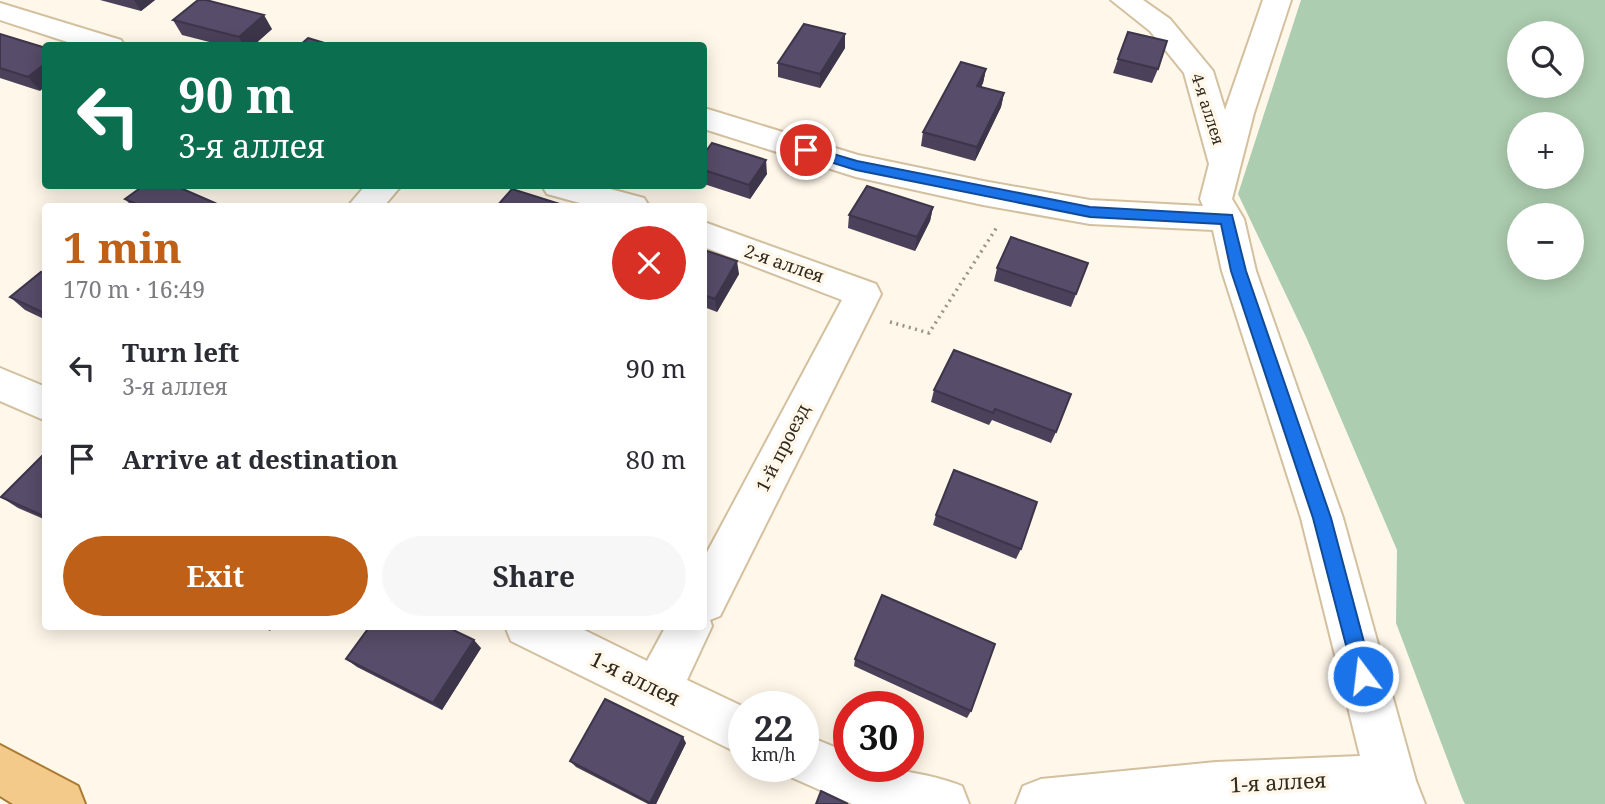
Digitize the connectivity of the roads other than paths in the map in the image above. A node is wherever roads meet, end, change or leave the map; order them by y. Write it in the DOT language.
graph roads {
  1 [pos="1125,0"];
  2 [pos="1278,0"];
  3 [pos="0,11"];
  4 [pos="98,42"];
  5 [pos="707,119"];
  6 [pos="1225,164"];
  7 [pos="382,189"];
  8 [pos="569,189"];
  9 [pos="367,203"];
  10 [pos="621,203"];
  11 [pos="1227,219"];
  12 [pos="707,235"];
  13 [pos="863,294"];
  14 [pos="0,384"];
  15 [pos="42,403"];
  16 [pos="707,595"];
  17 [pos="535,630"];
  18 [pos="689,630"];
  19 [pos="657,690"];
  20 [pos="728,724"];
  21 [pos="819,765"];
  22 [pos="0,769"];
  23 [pos="1395,792"];
  24 [pos="60,804"];
  25 [pos="944,804"];
  26 [pos="1041,804"];
  1 -- 6 [label="street, 4-я аллея"];
  2 -- 6 [label="street"];
  3 -- 4 [label="street"];
  5 -- 11 [label="street"];
  6 -- 11 [label="street"];
  7 -- 9 [label="street"];
  8 -- 10 [label="street"];
  11 -- 23 [label="street"];
  12 -- 13 [label="street, 2-я аллея"];
  13 -- 16 [label="street, 1-й проезд"];
  14 -- 15 [label="street"];
  17 -- 19 [label="street, 1-я аллея"];
  18 -- 19 [label="street"];
  19 -- 20 [label="street, 1-я аллея"];
  21 -- 25 [label="street"];
  22 -- 24 [label="main road"];
  23 -- 26 [label="street, 1-я аллея"];
}
